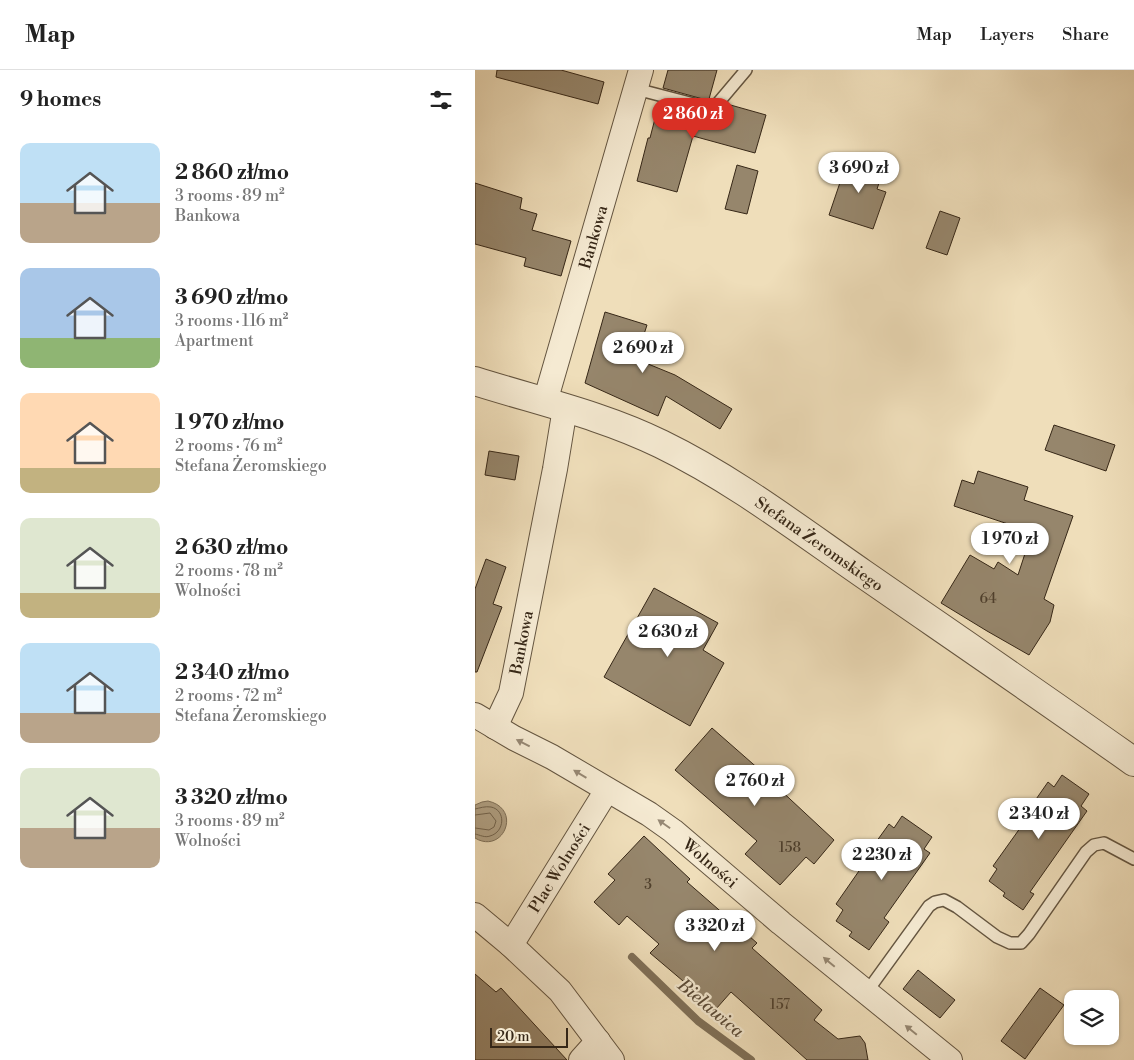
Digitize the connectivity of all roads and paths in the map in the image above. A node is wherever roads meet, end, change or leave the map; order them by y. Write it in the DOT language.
graph roads {
  1 [pos="746,70"];
  2 [pos="638,79"];
  3 [pos="475,382"];
  4 [pos="555,405"];
  5 [pos="481,720"];
  6 [pos="1134,762"];
  7 [pos="607,790"];
  8 [pos="1134,859"];
  9 [pos="475,915"];
  10 [pos="511,945"];
  11 [pos="866,993"];
  12 [pos="598,1041"];
  13 [pos="581,1060"];
  14 [pos="612,1060"];
  15 [pos="949,1060"];
  1 -- 2 [label="lane"];
  2 -- 4 [label="street, Bankowa"];
  3 -- 4 [label="street, Stefana Żeromskiego"];
  4 -- 5 [label="street, Bankowa"];
  4 -- 6 [label="street, Stefana Żeromskiego"];
  7 -- 5 [label="street, Wolności, one-way"];
  7 -- 10 [label="street, Plac Wolności"];
  11 -- 7 [label="street, Wolności, one-way"];
  8 -- 11 [label="lane"];
  9 -- 10 [label="street"];
  10 -- 12 [label="street"];
  15 -- 11 [label="street, Wolności, one-way"];
  12 -- 13 [label="street"];
  12 -- 14 [label="street"];
}
